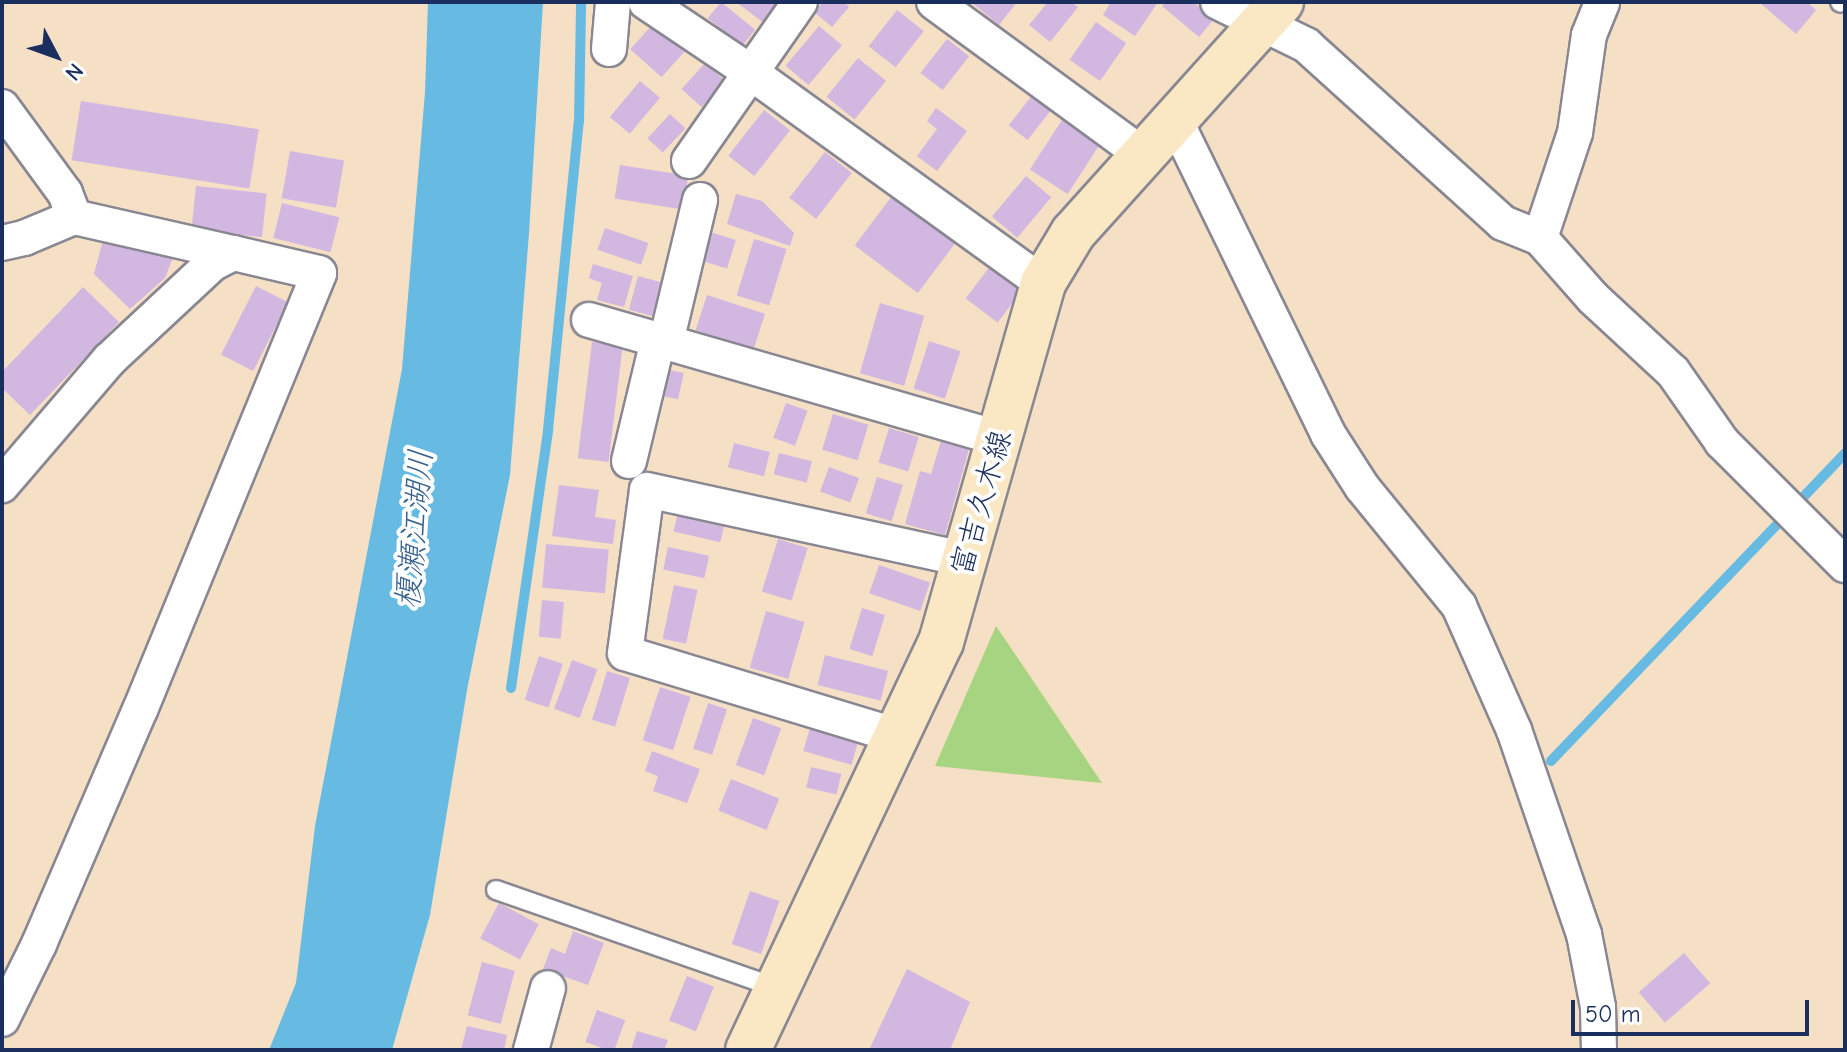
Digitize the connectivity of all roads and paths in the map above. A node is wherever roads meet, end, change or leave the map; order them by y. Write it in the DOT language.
graph roads {
  1 [pos="613,2"];
  2 [pos="646,2"];
  3 [pos="800,2"];
  4 [pos="934,2"];
  5 [pos="1218,2"];
  6 [pos="1602,2"];
  7 [pos="1271,13"];
  8 [pos="609,49"];
  9 [pos="750,72"];
  10 [pos="2,107"];
  11 [pos="1175,120"];
  12 [pos="1143,155"];
  13 [pos="689,161"];
  14 [pos="700,200"];
  15 [pos="74,217"];
  16 [pos="1540,238"];
  17 [pos="2,243"];
  18 [pos="233,253"];
  19 [pos="1043,283"];
  20 [pos="589,320"];
  21 [pos="662,341"];
  22 [pos="1001,439"];
  23 [pos="629,461"];
  24 [pos="2,485"];
  25 [pos="967,560"];
  26 [pos="1845,565"];
  27 [pos="898,736"];
  28 [pos="496,890"];
  29 [pos="548,988"];
  30 [pos="777,988"];
  31 [pos="2,1019"];
  32 [pos="531,1050"];
  33 [pos="748,1050"];
  34 [pos="1599,1050"];
  1 -- 8 [label="street"];
  2 -- 9 [label="street"];
  3 -- 9 [label="street"];
  4 -- 12 [label="street"];
  5 -- 7 [label="street"];
  6 -- 16 [label="street"];
  7 -- 11 [label="main road, 富吉久木線"];
  7 -- 16 [label="street"];
  9 -- 13 [label="street"];
  9 -- 19 [label="street"];
  10 -- 15 [label="street"];
  11 -- 12 [label="main road, 富吉久木線"];
  11 -- 34 [label="street"];
  12 -- 19 [label="main road, 富吉久木線"];
  14 -- 21 [label="street"];
  15 -- 17 [label="street"];
  15 -- 18 [label="street"];
  16 -- 26 [label="street"];
  18 -- 24 [label="street"];
  18 -- 31 [label="street"];
  19 -- 22 [label="main road, 富吉久木線"];
  20 -- 21 [label="street"];
  21 -- 22 [label="street"];
  21 -- 23 [label="street"];
  22 -- 25 [label="main road, 富吉久木線"];
  25 -- 27 [label="main road, 富吉久木線"];
  25 -- 27 [label="street"];
  27 -- 30 [label="main road, 富吉久木線"];
  28 -- 30 [label="lane"];
  29 -- 32 [label="street"];
  30 -- 33 [label="main road, 富吉久木線"];
}
